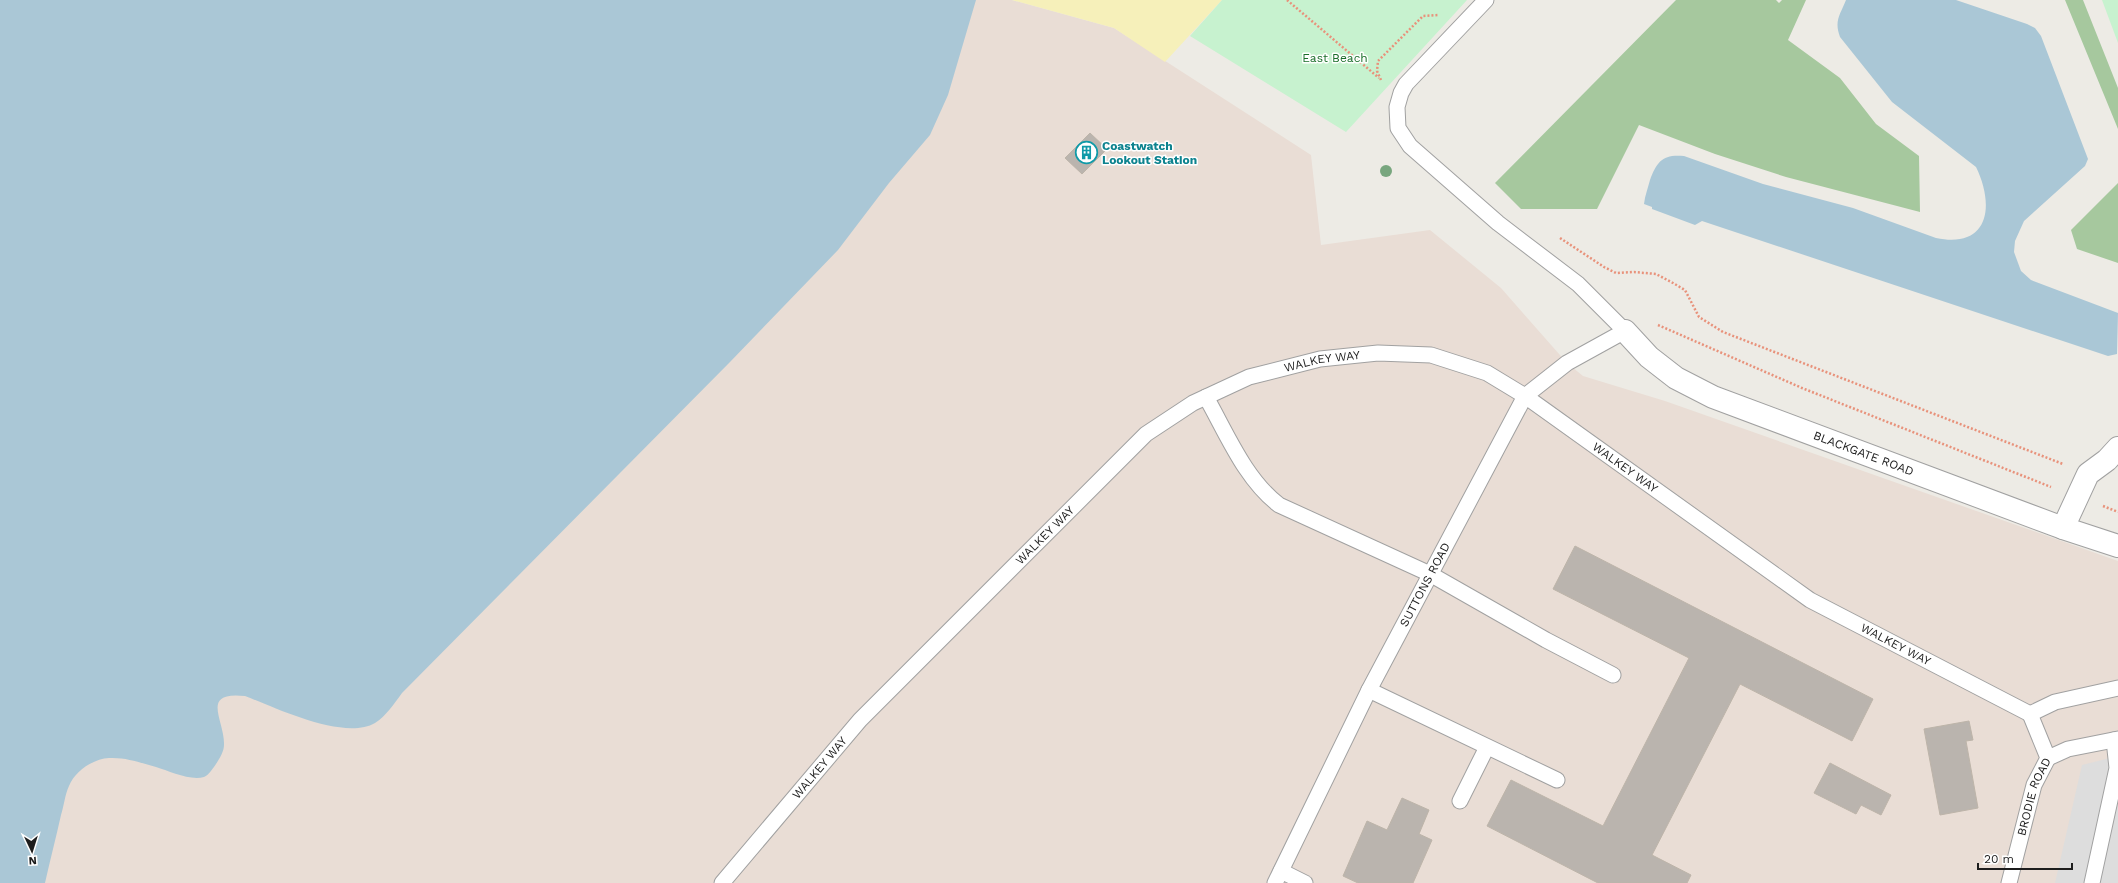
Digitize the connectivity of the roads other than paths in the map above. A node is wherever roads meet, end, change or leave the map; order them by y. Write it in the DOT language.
graph roads {
  1 [pos="1486,0"];
  2 [pos="1625,331"];
  3 [pos="1524,396"];
  4 [pos="1206,397"];
  5 [pos="2118,448"];
  6 [pos="2063,528"];
  7 [pos="2118,546"];
  8 [pos="1430,574"];
  9 [pos="1613,675"];
  10 [pos="2118,688"];
  11 [pos="1368,690"];
  12 [pos="2030,714"];
  13 [pos="2116,740"];
  14 [pos="1487,747"];
  15 [pos="2048,758"];
  16 [pos="1557,780"];
  17 [pos="1460,801"];
  18 [pos="1278,877"];
  19 [pos="722,883"];
  20 [pos="1305,883"];
  21 [pos="2009,883"];
  22 [pos="2092,883"];
  1 -- 2 [label="lane"];
  2 -- 3 [label="lane, SUTTONS ROAD"];
  2 -- 6 [label="street, BLACKGATE ROAD"];
  3 -- 4 [label="lane, WALKEY WAY"];
  3 -- 8 [label="lane, SUTTONS ROAD"];
  3 -- 12 [label="lane, WALKEY WAY"];
  4 -- 8 [label="lane"];
  4 -- 19 [label="lane, WALKEY WAY"];
  5 -- 6 [label="street"];
  6 -- 7 [label="street, BLACKGATE ROAD"];
  8 -- 9 [label="lane"];
  8 -- 11 [label="lane, SUTTONS ROAD"];
  10 -- 12 [label="lane"];
  11 -- 14 [label="lane"];
  11 -- 18 [label="lane, SUTTONS ROAD"];
  12 -- 15 [label="lane, BRODIE ROAD"];
  13 -- 15 [label="lane"];
  13 -- 22 [label="lane"];
  14 -- 16 [label="lane"];
  14 -- 17 [label="lane"];
  15 -- 21 [label="lane, BRODIE ROAD"];
  18 -- 20 [label="lane"];
}
